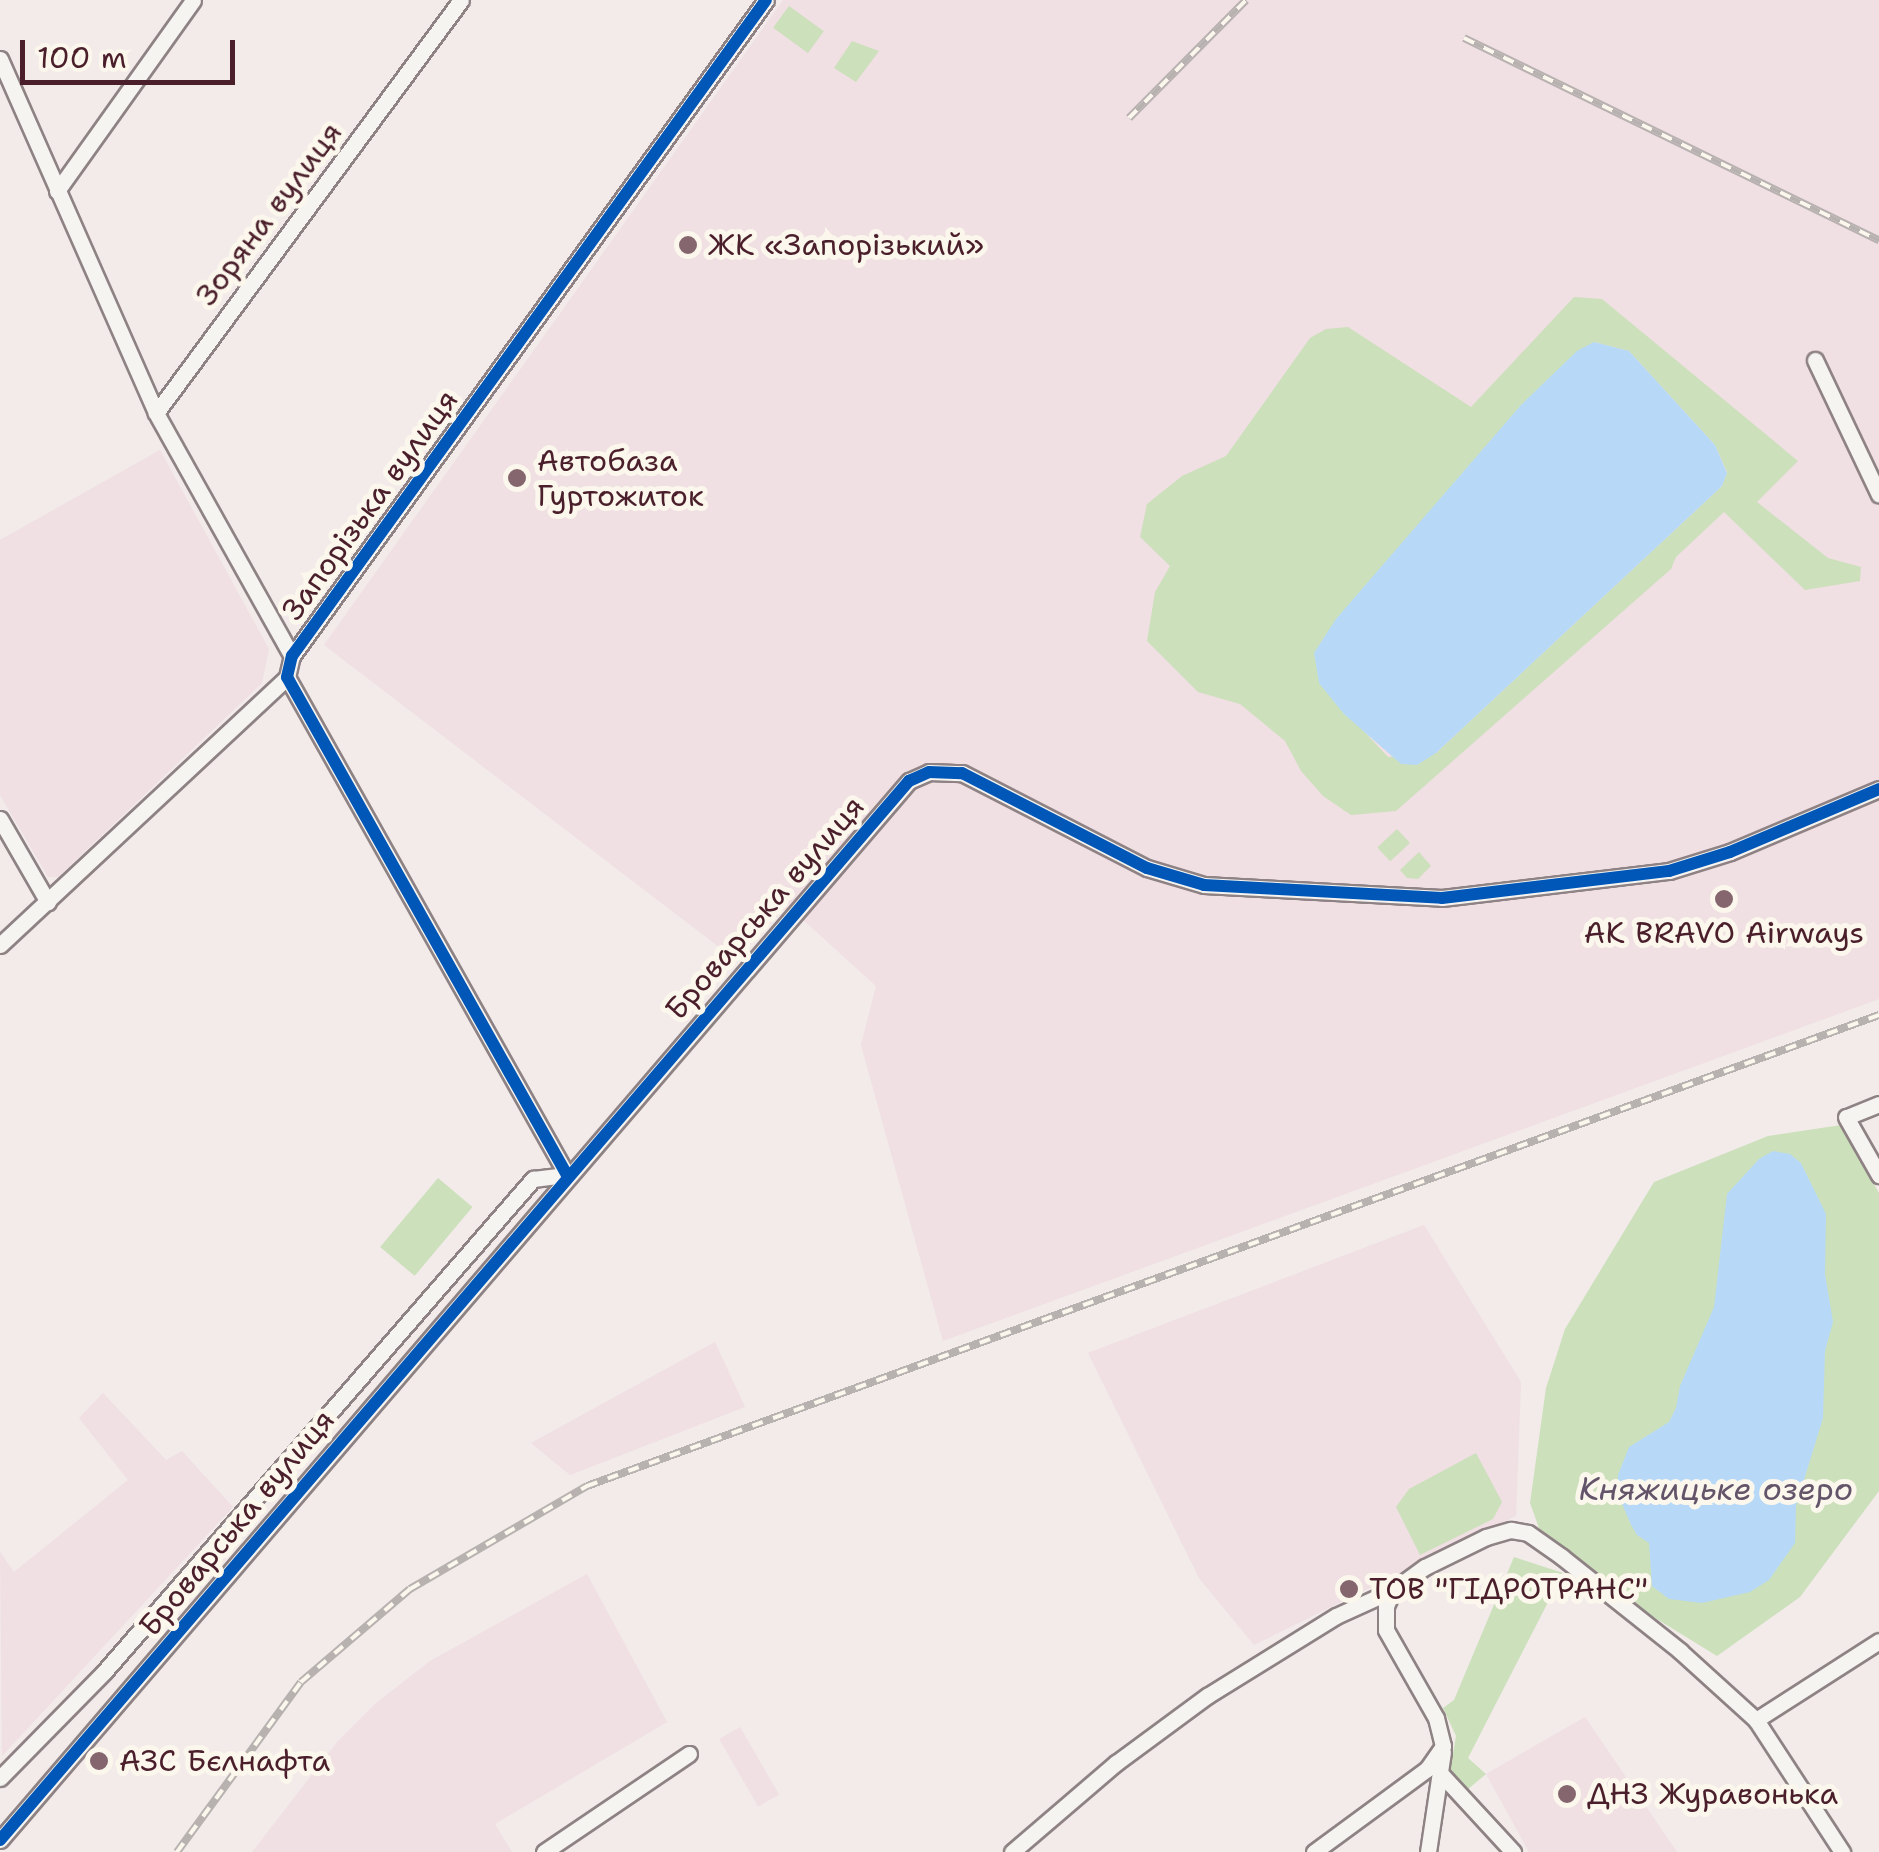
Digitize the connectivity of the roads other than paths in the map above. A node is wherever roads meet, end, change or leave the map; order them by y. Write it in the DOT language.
graph roads {
  1 [pos="193,0"];
  2 [pos="461,0"];
  3 [pos="766,0"];
  4 [pos="0,59"];
  5 [pos="57,191"];
  6 [pos="1815,360"];
  7 [pos="156,413"];
  8 [pos="1879,495"];
  9 [pos="292,656"];
  10 [pos="287,677"];
  11 [pos="1879,788"];
  12 [pos="0,818"];
  13 [pos="48,902"];
  14 [pos="0,945"];
  15 [pos="1879,1104"];
  16 [pos="566,1175"];
  17 [pos="1879,1175"];
  18 [pos="1393,1590"];
  19 [pos="1879,1641"];
  20 [pos="1756,1720"];
  21 [pos="1443,1746"];
  22 [pos="689,1754"];
  23 [pos="1442,1775"];
  24 [pos="0,1778"];
  25 [pos="1436,1814"];
  26 [pos="0,1840"];
  27 [pos="544,1852"];
  28 [pos="1012,1852"];
  29 [pos="1314,1852"];
  30 [pos="1420,1852"];
  31 [pos="1428,1852"];
  32 [pos="1513,1852"];
  33 [pos="1842,1852"];
  1 -- 5 [label="street"];
  2 -- 7 [label="street, Зоряна вулиця"];
  3 -- 9 [label="street, Запорізька вулиця"];
  4 -- 5 [label="street"];
  5 -- 7 [label="street"];
  6 -- 8 [label="street"];
  7 -- 9 [label="street"];
  9 -- 10 [label="street, Запорізька вулиця"];
  10 -- 13 [label="street"];
  10 -- 16 [label="street"];
  11 -- 16 [label="street, Броварська вулиця"];
  12 -- 13 [label="street"];
  13 -- 14 [label="street"];
  15 -- 17 [label="street"];
  16 -- 24 [label="street, Броварська вулиця"];
  16 -- 26 [label="street, Броварська вулиця"];
  18 -- 20 [label="street"];
  18 -- 21 [label="street"];
  18 -- 28 [label="street"];
  19 -- 20 [label="street"];
  20 -- 33 [label="street"];
  21 -- 23 [label="street"];
  21 -- 29 [label="street"];
  22 -- 27 [label="street"];
  23 -- 25 [label="street"];
  23 -- 32 [label="street"];
  25 -- 30 [label="street"];
  25 -- 31 [label="street"];
}
